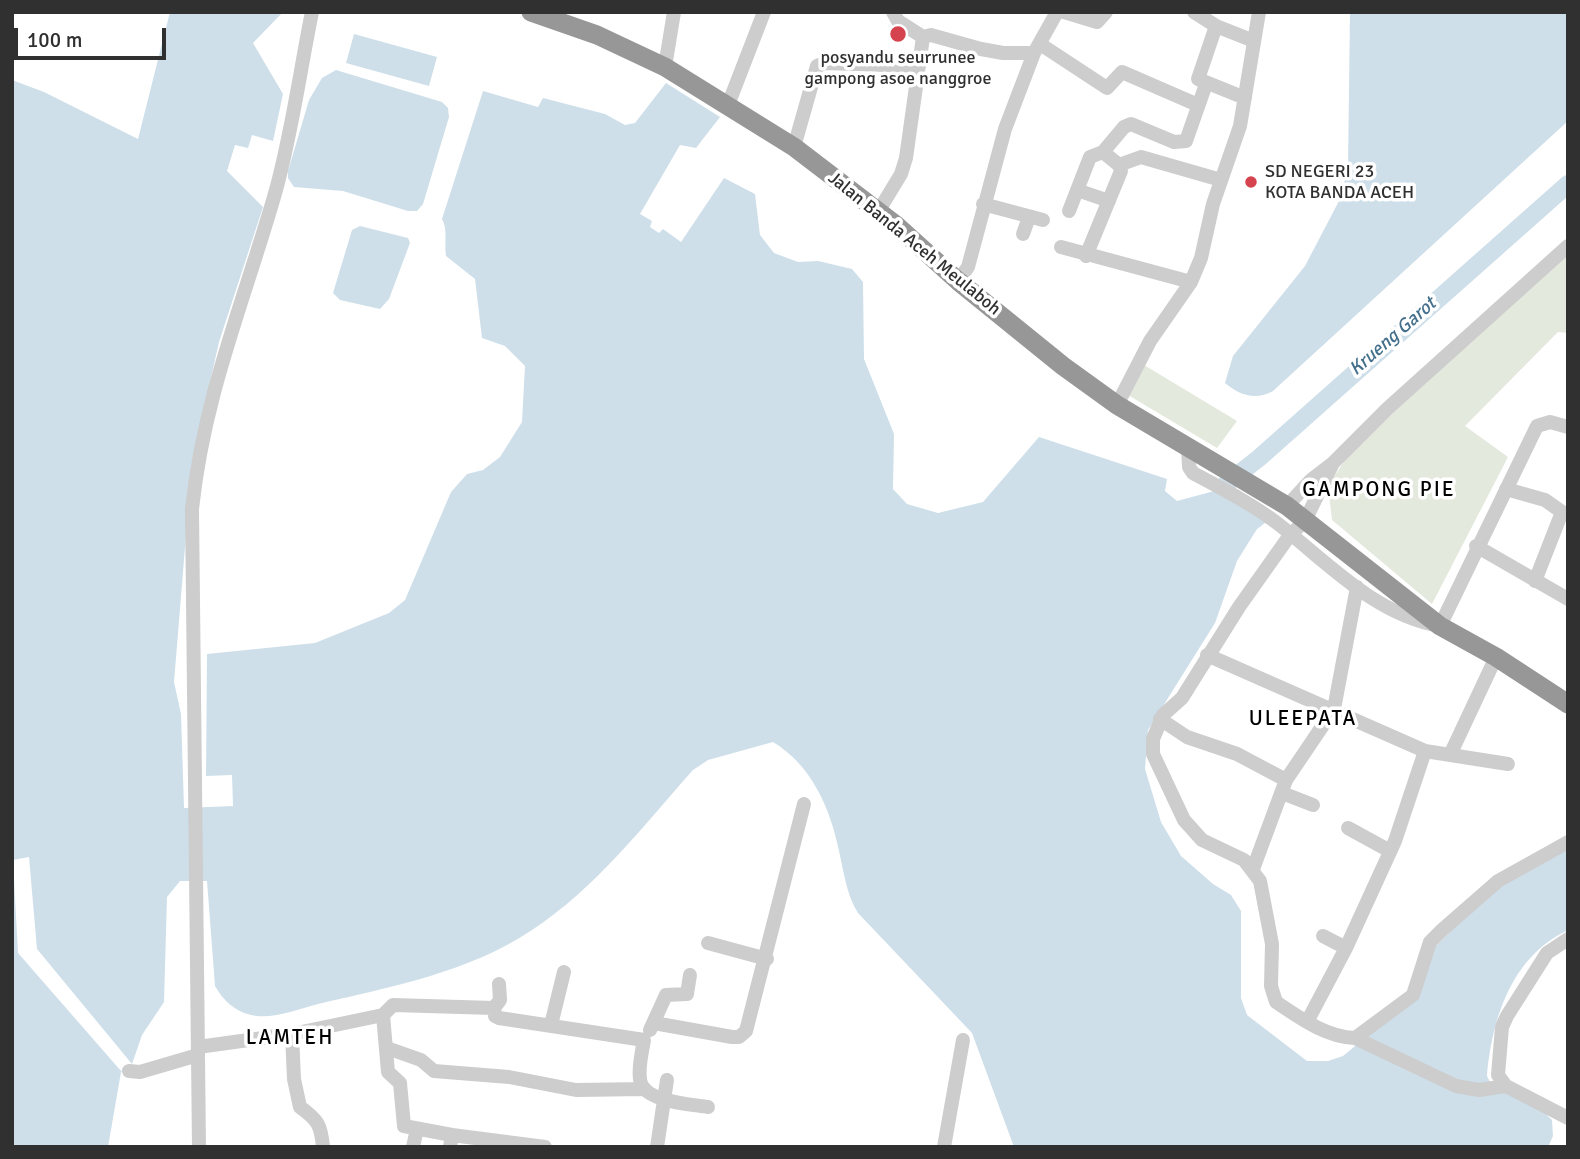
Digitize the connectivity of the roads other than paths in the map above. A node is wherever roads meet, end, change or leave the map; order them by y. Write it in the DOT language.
graph roads {
  1 [pos="312,12"];
  2 [pos="674,12"];
  3 [pos="764,12"];
  4 [pos="893,12"];
  5 [pos="1057,12"];
  6 [pos="1064,12"];
  7 [pos="1106,12"];
  8 [pos="1194,12"];
  9 [pos="1259,12"];
  10 [pos="539,13"];
  11 [pos="1216,26"];
  12 [pos="923,37"];
  13 [pos="1254,41"];
  14 [pos="1037,48"];
  15 [pos="918,66"];
  16 [pos="665,67"];
  17 [pos="1206,84"];
  18 [pos="1245,98"];
  19 [pos="728,105"];
  20 [pos="1198,105"];
  21 [pos="794,147"];
  22 [pos="1103,152"];
  23 [pos="1119,165"];
  24 [pos="1221,180"];
  25 [pos="1077,190"];
  26 [pos="1109,201"];
  27 [pos="984,204"];
  28 [pos="1069,211"];
  29 [pos="878,212"];
  30 [pos="1023,234"];
  31 [pos="1568,246"];
  32 [pos="1061,247"];
  33 [pos="1086,256"];
  34 [pos="958,281"];
  35 [pos="1191,282"];
  36 [pos="1117,405"];
  37 [pos="1568,427"];
  38 [pos="1333,463"];
  39 [pos="1506,489"];
  40 [pos="1281,510"];
  41 [pos="1305,522"];
  42 [pos="1290,535"];
  43 [pos="1476,546"];
  44 [pos="1535,581"];
  45 [pos="1357,587"];
  46 [pos="1568,599"];
  47 [pos="1440,626"];
  48 [pos="1207,655"];
  49 [pos="1496,657"];
  50 [pos="1568,704"];
  51 [pos="1334,709"];
  52 [pos="1160,719"];
  53 [pos="1425,751"];
  54 [pos="1450,755"];
  55 [pos="1508,764"];
  56 [pos="1284,786"];
  57 [pos="804,804"];
  58 [pos="1313,805"];
  59 [pos="1348,828"];
  60 [pos="1568,842"];
  61 [pos="1390,851"];
  62 [pos="1253,869"];
  63 [pos="1323,936"];
  64 [pos="1568,939"];
  65 [pos="708,943"];
  66 [pos="1346,948"];
  67 [pos="767,959"];
  68 [pos="564,972"];
  69 [pos="690,975"];
  70 [pos="499,984"];
  71 [pos="494,1008"];
  72 [pos="383,1015"];
  73 [pos="1307,1022"];
  74 [pos="654,1023"];
  75 [pos="551,1025"];
  76 [pos="292,1034"];
  77 [pos="1356,1039"];
  78 [pos="644,1040"];
  79 [pos="964,1040"];
  80 [pos="387,1048"];
  81 [pos="198,1051"];
  82 [pos="129,1071"];
  83 [pos="667,1080"];
  84 [pos="1504,1086"];
  85 [pos="645,1089"];
  86 [pos="662,1100"];
  87 [pos="708,1107"];
  88 [pos="1568,1118"];
  89 [pos="417,1129"];
  90 [pos="451,1141"];
  91 [pos="199,1147"];
  92 [pos="323,1147"];
  93 [pos="413,1147"];
  94 [pos="545,1147"];
  95 [pos="657,1147"];
  96 [pos="944,1147"];
  1 -- 81 [label="street"];
  2 -- 16 [label="street"];
  3 -- 19 [label="street"];
  4 -- 12 [label="street"];
  5 -- 14 [label="street"];
  6 -- 7 [label="street"];
  8 -- 11 [label="street"];
  9 -- 13 [label="street"];
  10 -- 16 [label="highway, Jalan Banda Aceh Meulaboh"];
  11 -- 13 [label="street"];
  11 -- 17 [label="street"];
  12 -- 14 [label="street"];
  12 -- 15 [label="street"];
  13 -- 18 [label="street"];
  14 -- 20 [label="street"];
  14 -- 27 [label="street"];
  15 -- 21 [label="street"];
  15 -- 29 [label="street"];
  16 -- 19 [label="highway, Jalan Banda Aceh Meulaboh"];
  17 -- 18 [label="street"];
  17 -- 20 [label="street"];
  18 -- 24 [label="street"];
  19 -- 21 [label="highway, Jalan Banda Aceh Meulaboh"];
  20 -- 22 [label="street"];
  21 -- 29 [label="highway, Jalan Banda Aceh Meulaboh"];
  22 -- 23 [label="street"];
  22 -- 25 [label="street"];
  23 -- 24 [label="street"];
  23 -- 26 [label="street"];
  24 -- 35 [label="street"];
  25 -- 26 [label="street"];
  25 -- 28 [label="street"];
  26 -- 33 [label="street"];
  27 -- 30 [label="street"];
  27 -- 34 [label="street"];
  29 -- 34 [label="highway, Jalan Banda Aceh Meulaboh"];
  31 -- 38 [label="street"];
  32 -- 33 [label="street"];
  33 -- 35 [label="street"];
  34 -- 36 [label="highway, Jalan Banda Aceh Meulaboh"];
  35 -- 36 [label="street"];
  36 -- 40 [label="highway, Jalan Banda Aceh Meulaboh"];
  37 -- 39 [label="street"];
  38 -- 40 [label="street"];
  38 -- 41 [label="street"];
  39 -- 43 [label="street"];
  39 -- 44 [label="street"];
  40 -- 41 [label="highway, Jalan Banda Aceh Meulaboh"];
  40 -- 42 [label="street"];
  41 -- 42 [label="street"];
  41 -- 47 [label="highway, Jalan Banda Aceh Meulaboh"];
  42 -- 45 [label="street"];
  42 -- 48 [label="street"];
  43 -- 44 [label="street"];
  43 -- 47 [label="street"];
  44 -- 46 [label="street"];
  45 -- 47 [label="street"];
  45 -- 51 [label="street"];
  47 -- 49 [label="highway, Jalan Banda Aceh Meulaboh"];
  48 -- 51 [label="street"];
  48 -- 52 [label="street"];
  49 -- 50 [label="highway, Jalan Banda Aceh Meulaboh"];
  49 -- 54 [label="street"];
  51 -- 53 [label="street"];
  51 -- 56 [label="street"];
  52 -- 56 [label="street"];
  52 -- 62 [label="street"];
  53 -- 54 [label="street"];
  53 -- 61 [label="street"];
  54 -- 55 [label="street"];
  56 -- 58 [label="street"];
  56 -- 62 [label="street"];
  57 -- 67 [label="street"];
  59 -- 61 [label="street"];
  60 -- 77 [label="street"];
  61 -- 66 [label="street"];
  62 -- 73 [label="street"];
  63 -- 66 [label="street"];
  64 -- 84 [label="street"];
  65 -- 67 [label="street"];
  66 -- 73 [label="street"];
  67 -- 74 [label="street"];
  68 -- 75 [label="street"];
  69 -- 74 [label="street"];
  70 -- 71 [label="street"];
  71 -- 72 [label="street"];
  71 -- 75 [label="street"];
  72 -- 76 [label="street"];
  72 -- 80 [label="street"];
  73 -- 77 [label="street"];
  74 -- 78 [label="street"];
  75 -- 78 [label="street"];
  76 -- 81 [label="street"];
  76 -- 92 [label="street"];
  77 -- 84 [label="street"];
  78 -- 85 [label="street"];
  79 -- 96 [label="street"];
  80 -- 85 [label="street"];
  80 -- 89 [label="street"];
  81 -- 82 [label="street"];
  81 -- 91 [label="street"];
  83 -- 86 [label="street"];
  84 -- 88 [label="street"];
  85 -- 86 [label="street"];
  86 -- 87 [label="street"];
  86 -- 95 [label="street"];
  89 -- 90 [label="street"];
  89 -- 93 [label="street"];
  90 -- 94 [label="street"];
}
